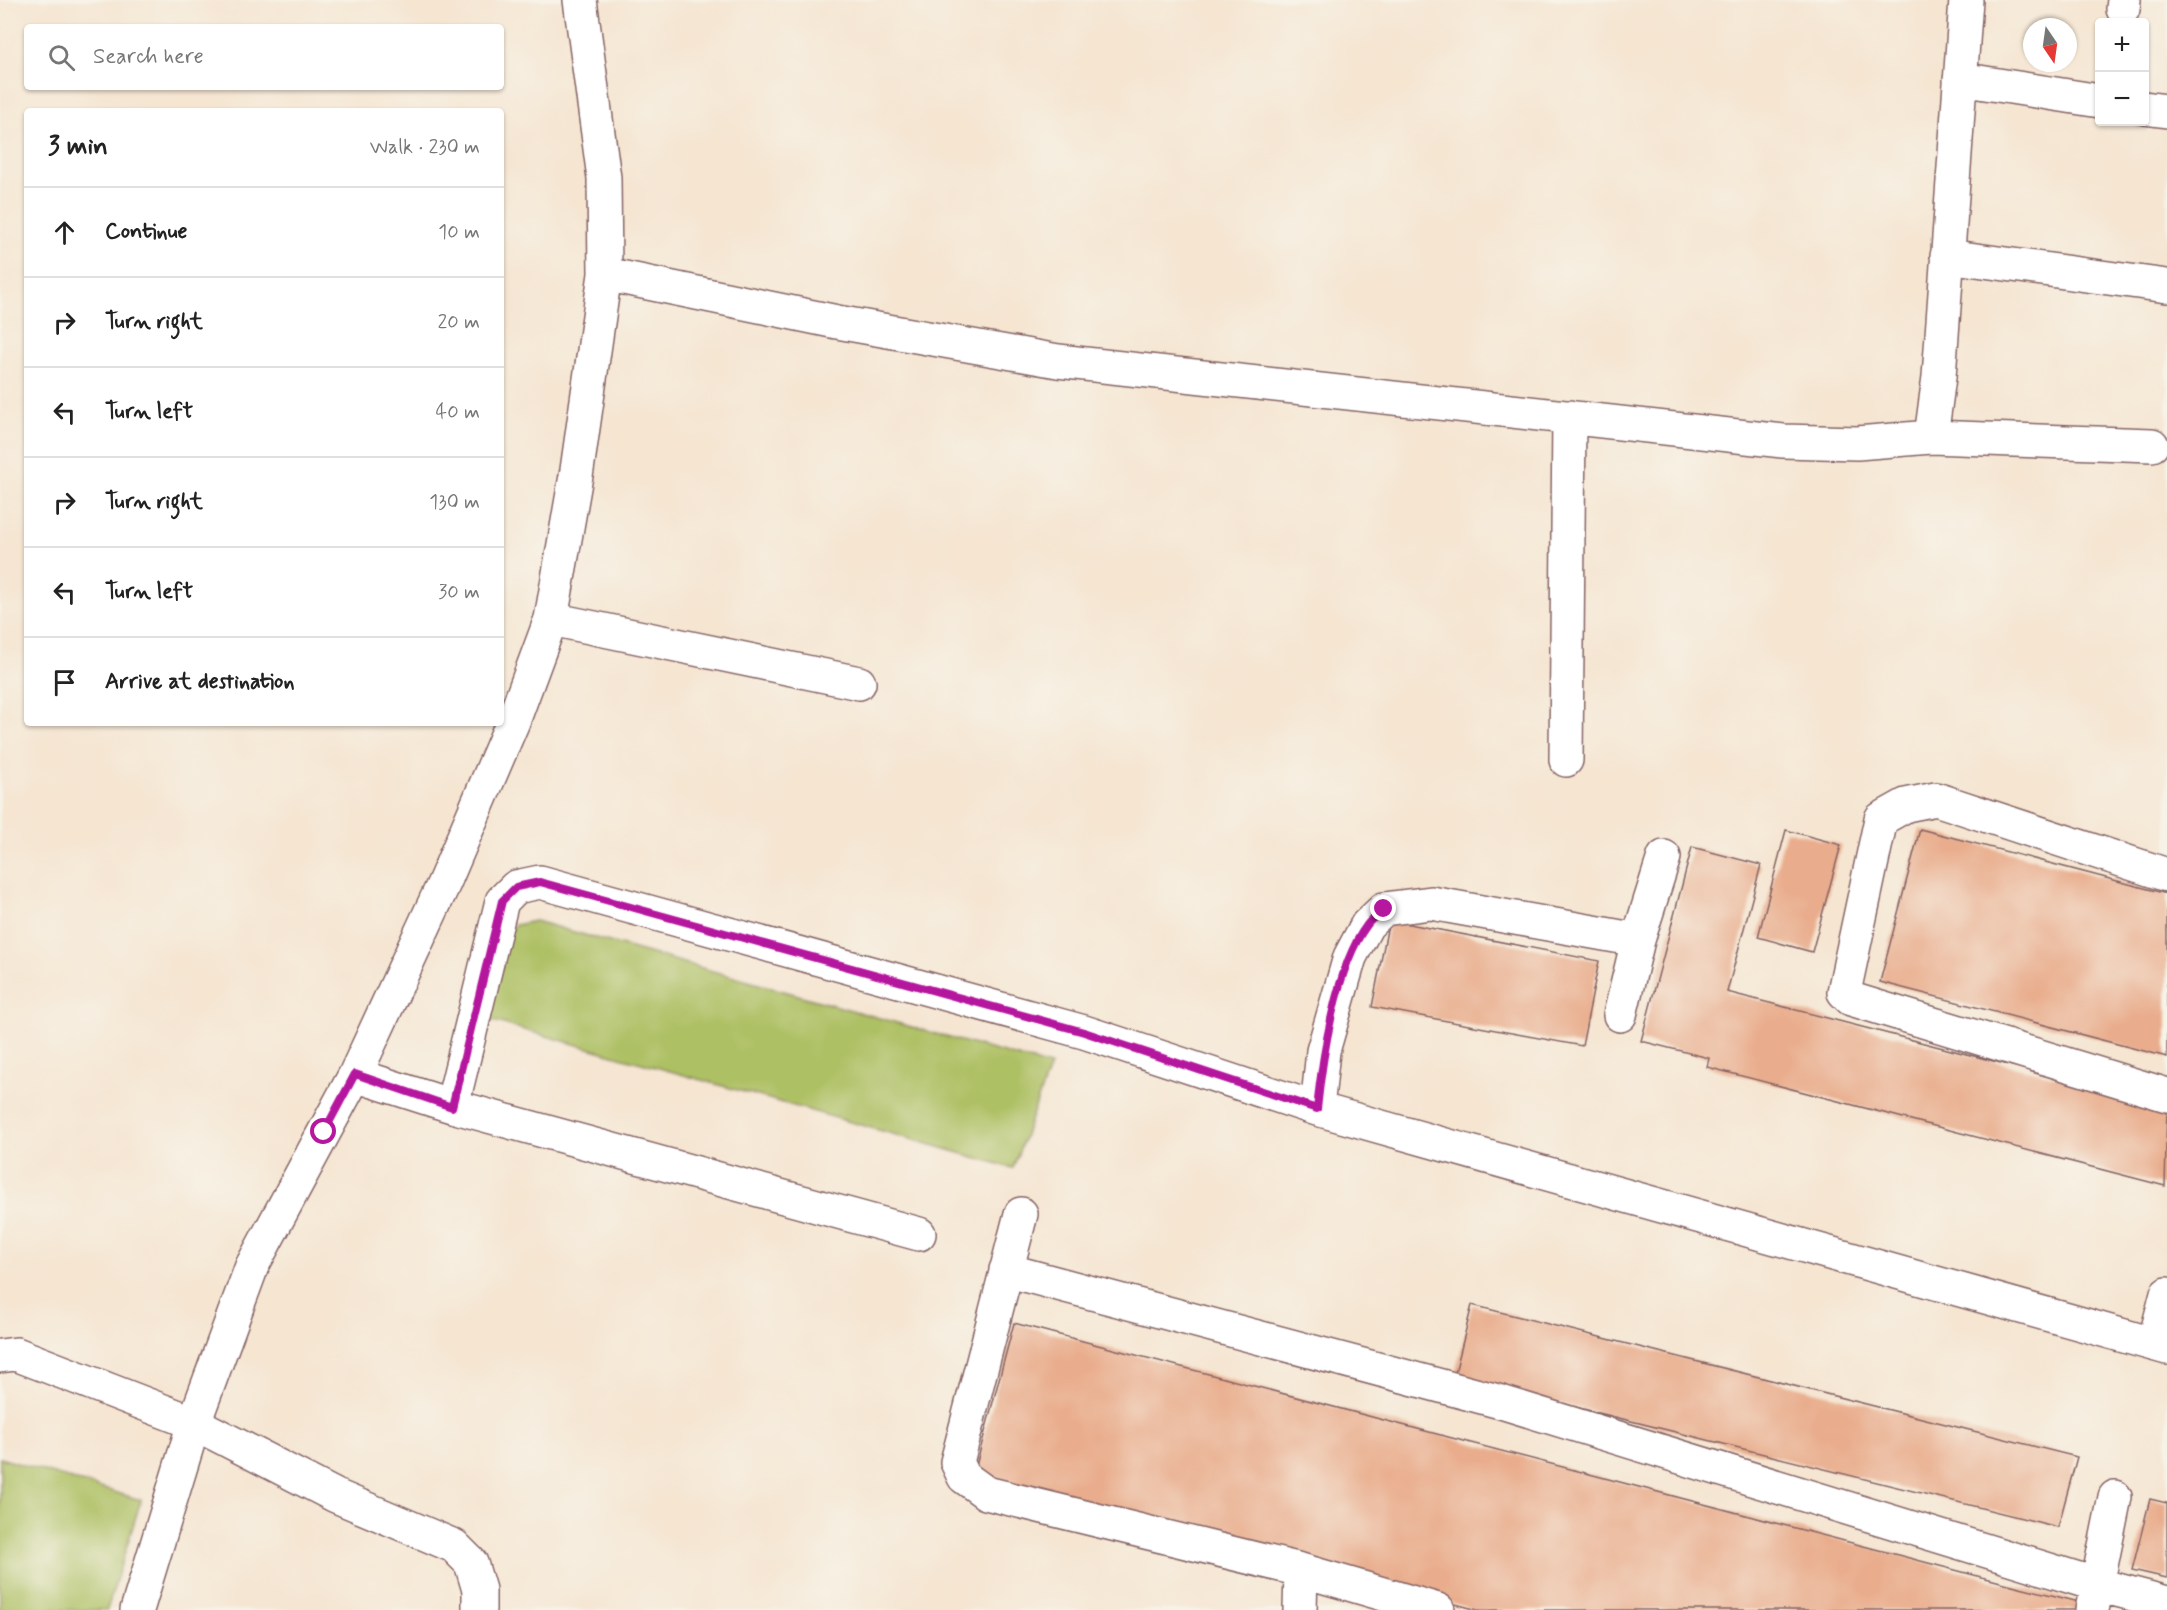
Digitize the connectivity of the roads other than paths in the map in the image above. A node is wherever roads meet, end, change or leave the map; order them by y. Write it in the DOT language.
graph roads {
  1 [pos="580,0"];
  2 [pos="1966,0"];
  3 [pos="1960,79"];
  4 [pos="2095,100"];
  5 [pos="2149,109"];
  6 [pos="2167,111"];
  7 [pos="1947,256"];
  8 [pos="605,274"];
  9 [pos="2167,286"];
  10 [pos="1569,417"];
  11 [pos="1931,437"];
  12 [pos="2152,445"];
  13 [pos="551,619"];
  14 [pos="859,683"];
  15 [pos="1566,760"];
  16 [pos="1664,857"];
  17 [pos="2167,874"];
  18 [pos="1638,940"];
  19 [pos="1620,1015"];
  20 [pos="355,1074"];
  21 [pos="2167,1095"];
  22 [pos="452,1107"];
  23 [pos="1317,1109"];
  24 [pos="1021,1214"];
  25 [pos="919,1234"];
  26 [pos="1006,1270"];
  27 [pos="2167,1294"];
  28 [pos="2160,1346"];
  29 [pos="0,1356"];
  30 [pos="194,1423"];
  31 [pos="2115,1497"];
  32 [pos="1301,1570"];
  33 [pos="2095,1597"];
  34 [pos="2167,1603"];
  35 [pos="137,1610"];
  36 [pos="479,1610"];
  37 [pos="1300,1610"];
  38 [pos="1438,1610"];
  1 -- 8 [label="street"];
  2 -- 3 [label="street"];
  3 -- 4 [label="street"];
  3 -- 7 [label="street"];
  5 -- 6 [label="street"];
  7 -- 9 [label="street"];
  7 -- 11 [label="street"];
  8 -- 10 [label="street"];
  8 -- 13 [label="street"];
  10 -- 11 [label="street"];
  10 -- 15 [label="street"];
  11 -- 12 [label="street"];
  13 -- 14 [label="street"];
  13 -- 20 [label="street"];
  16 -- 18 [label="street"];
  17 -- 21 [label="street"];
  18 -- 19 [label="street"];
  18 -- 23 [label="street"];
  20 -- 22 [label="street"];
  20 -- 30 [label="street"];
  22 -- 23 [label="street"];
  22 -- 25 [label="street"];
  23 -- 28 [label="street"];
  24 -- 26 [label="street"];
  26 -- 32 [label="street"];
  26 -- 33 [label="street"];
  27 -- 28 [label="street"];
  29 -- 30 [label="street"];
  30 -- 35 [label="street"];
  30 -- 36 [label="street"];
  31 -- 33 [label="street"];
  32 -- 37 [label="street"];
  32 -- 38 [label="street"];
  33 -- 34 [label="street"];
}
